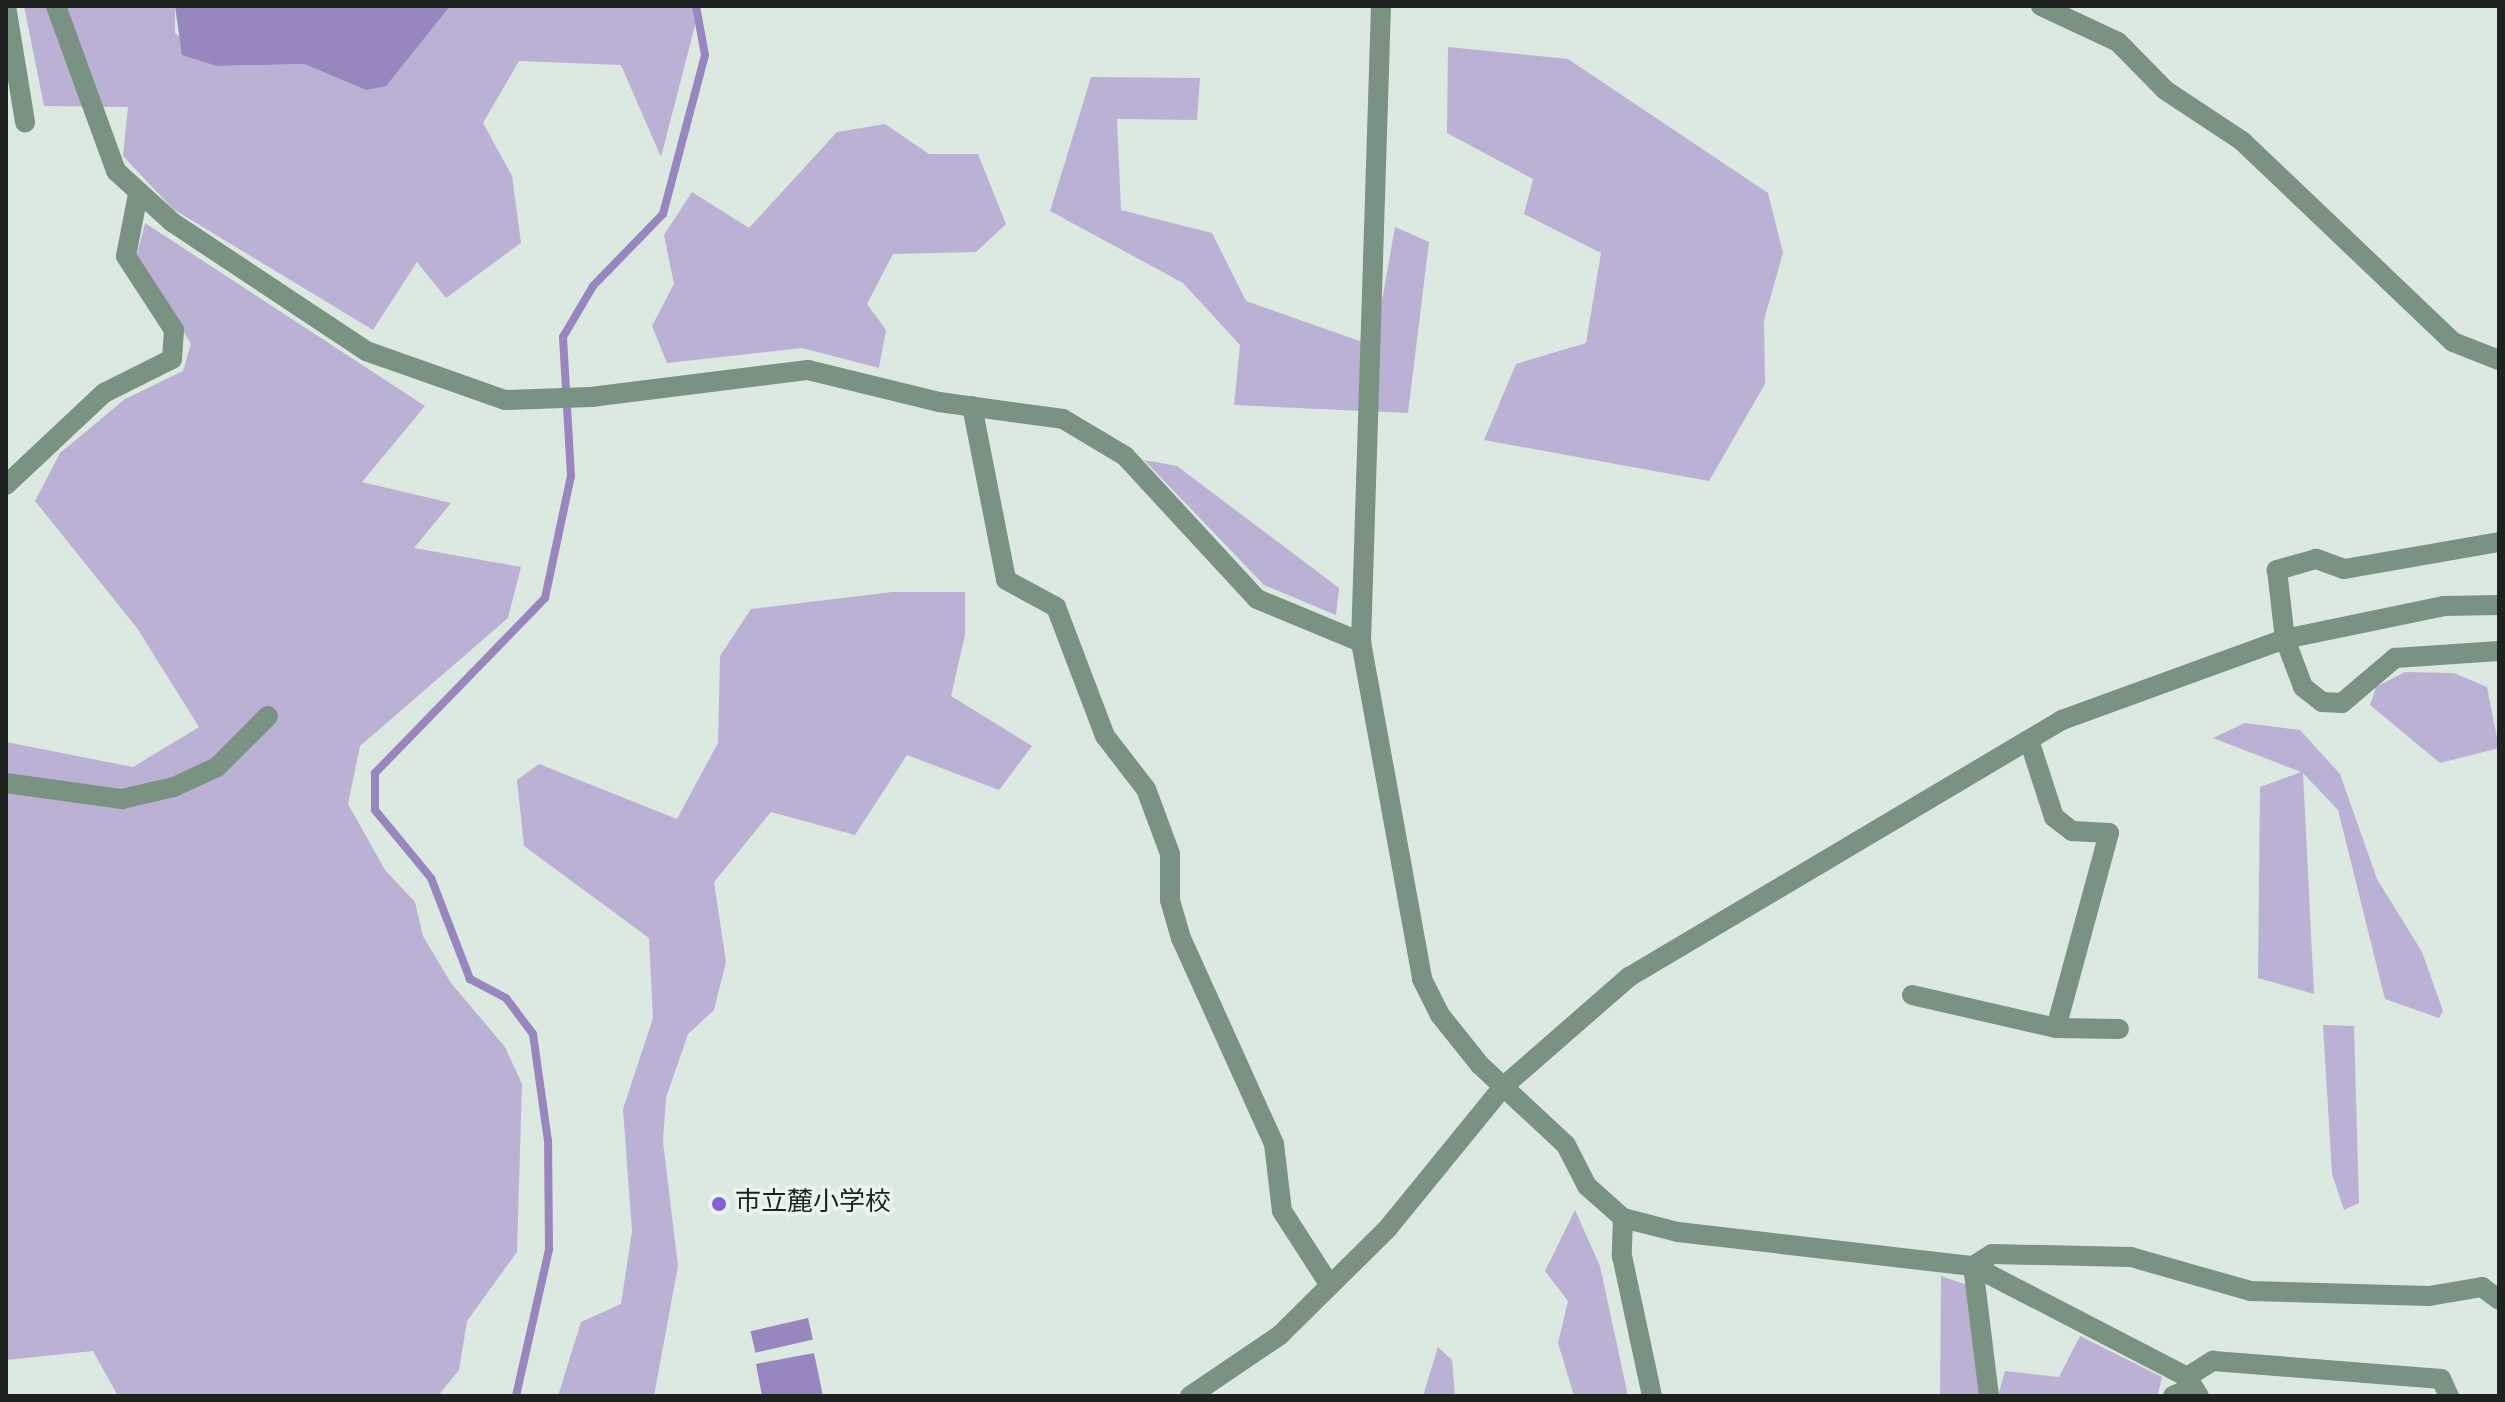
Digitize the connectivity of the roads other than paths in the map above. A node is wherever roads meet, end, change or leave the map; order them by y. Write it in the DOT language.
graph roads {
  1 [pos="6,6"];
  2 [pos="56,6"];
  3 [pos="1381,6"];
  4 [pos="2041,6"];
  5 [pos="25,122"];
  6 [pos="138,194"];
  7 [pos="2499,360"];
  8 [pos="972,406"];
  9 [pos="6,485"];
  10 [pos="2499,542"];
  11 [pos="2499,605"];
  12 [pos="2285,639"];
  13 [pos="1361,642"];
  14 [pos="2499,651"];
  15 [pos="268,716"];
  16 [pos="2029,740"];
  17 [pos="6,783"];
  18 [pos="1912,995"];
  19 [pos="2056,1028"];
  20 [pos="2119,1029"];
  21 [pos="1504,1086"];
  22 [pos="1623,1218"];
  23 [pos="1973,1266"];
  24 [pos="1329,1284"];
  25 [pos="2499,1300"];
  26 [pos="2193,1386"];
  27 [pos="1190,1396"];
  28 [pos="1652,1396"];
  29 [pos="1989,1396"];
  30 [pos="2173,1396"];
  31 [pos="2449,1396"];
  1 -- 5 [label="street"];
  2 -- 6 [label="street"];
  3 -- 13 [label="street"];
  4 -- 7 [label="street"];
  6 -- 8 [label="street"];
  6 -- 9 [label="street"];
  8 -- 13 [label="street"];
  8 -- 24 [label="street"];
  10 -- 12 [label="street"];
  11 -- 12 [label="street"];
  12 -- 14 [label="street"];
  12 -- 16 [label="street"];
  13 -- 21 [label="street"];
  15 -- 17 [label="street"];
  16 -- 19 [label="street"];
  16 -- 21 [label="street"];
  18 -- 19 [label="street"];
  19 -- 20 [label="street"];
  21 -- 22 [label="street"];
  21 -- 24 [label="street"];
  22 -- 23 [label="street"];
  22 -- 28 [label="street"];
  23 -- 25 [label="street"];
  23 -- 26 [label="street"];
  23 -- 29 [label="street"];
  24 -- 27 [label="street"];
  26 -- 30 [label="street"];
  26 -- 31 [label="street"];
}
